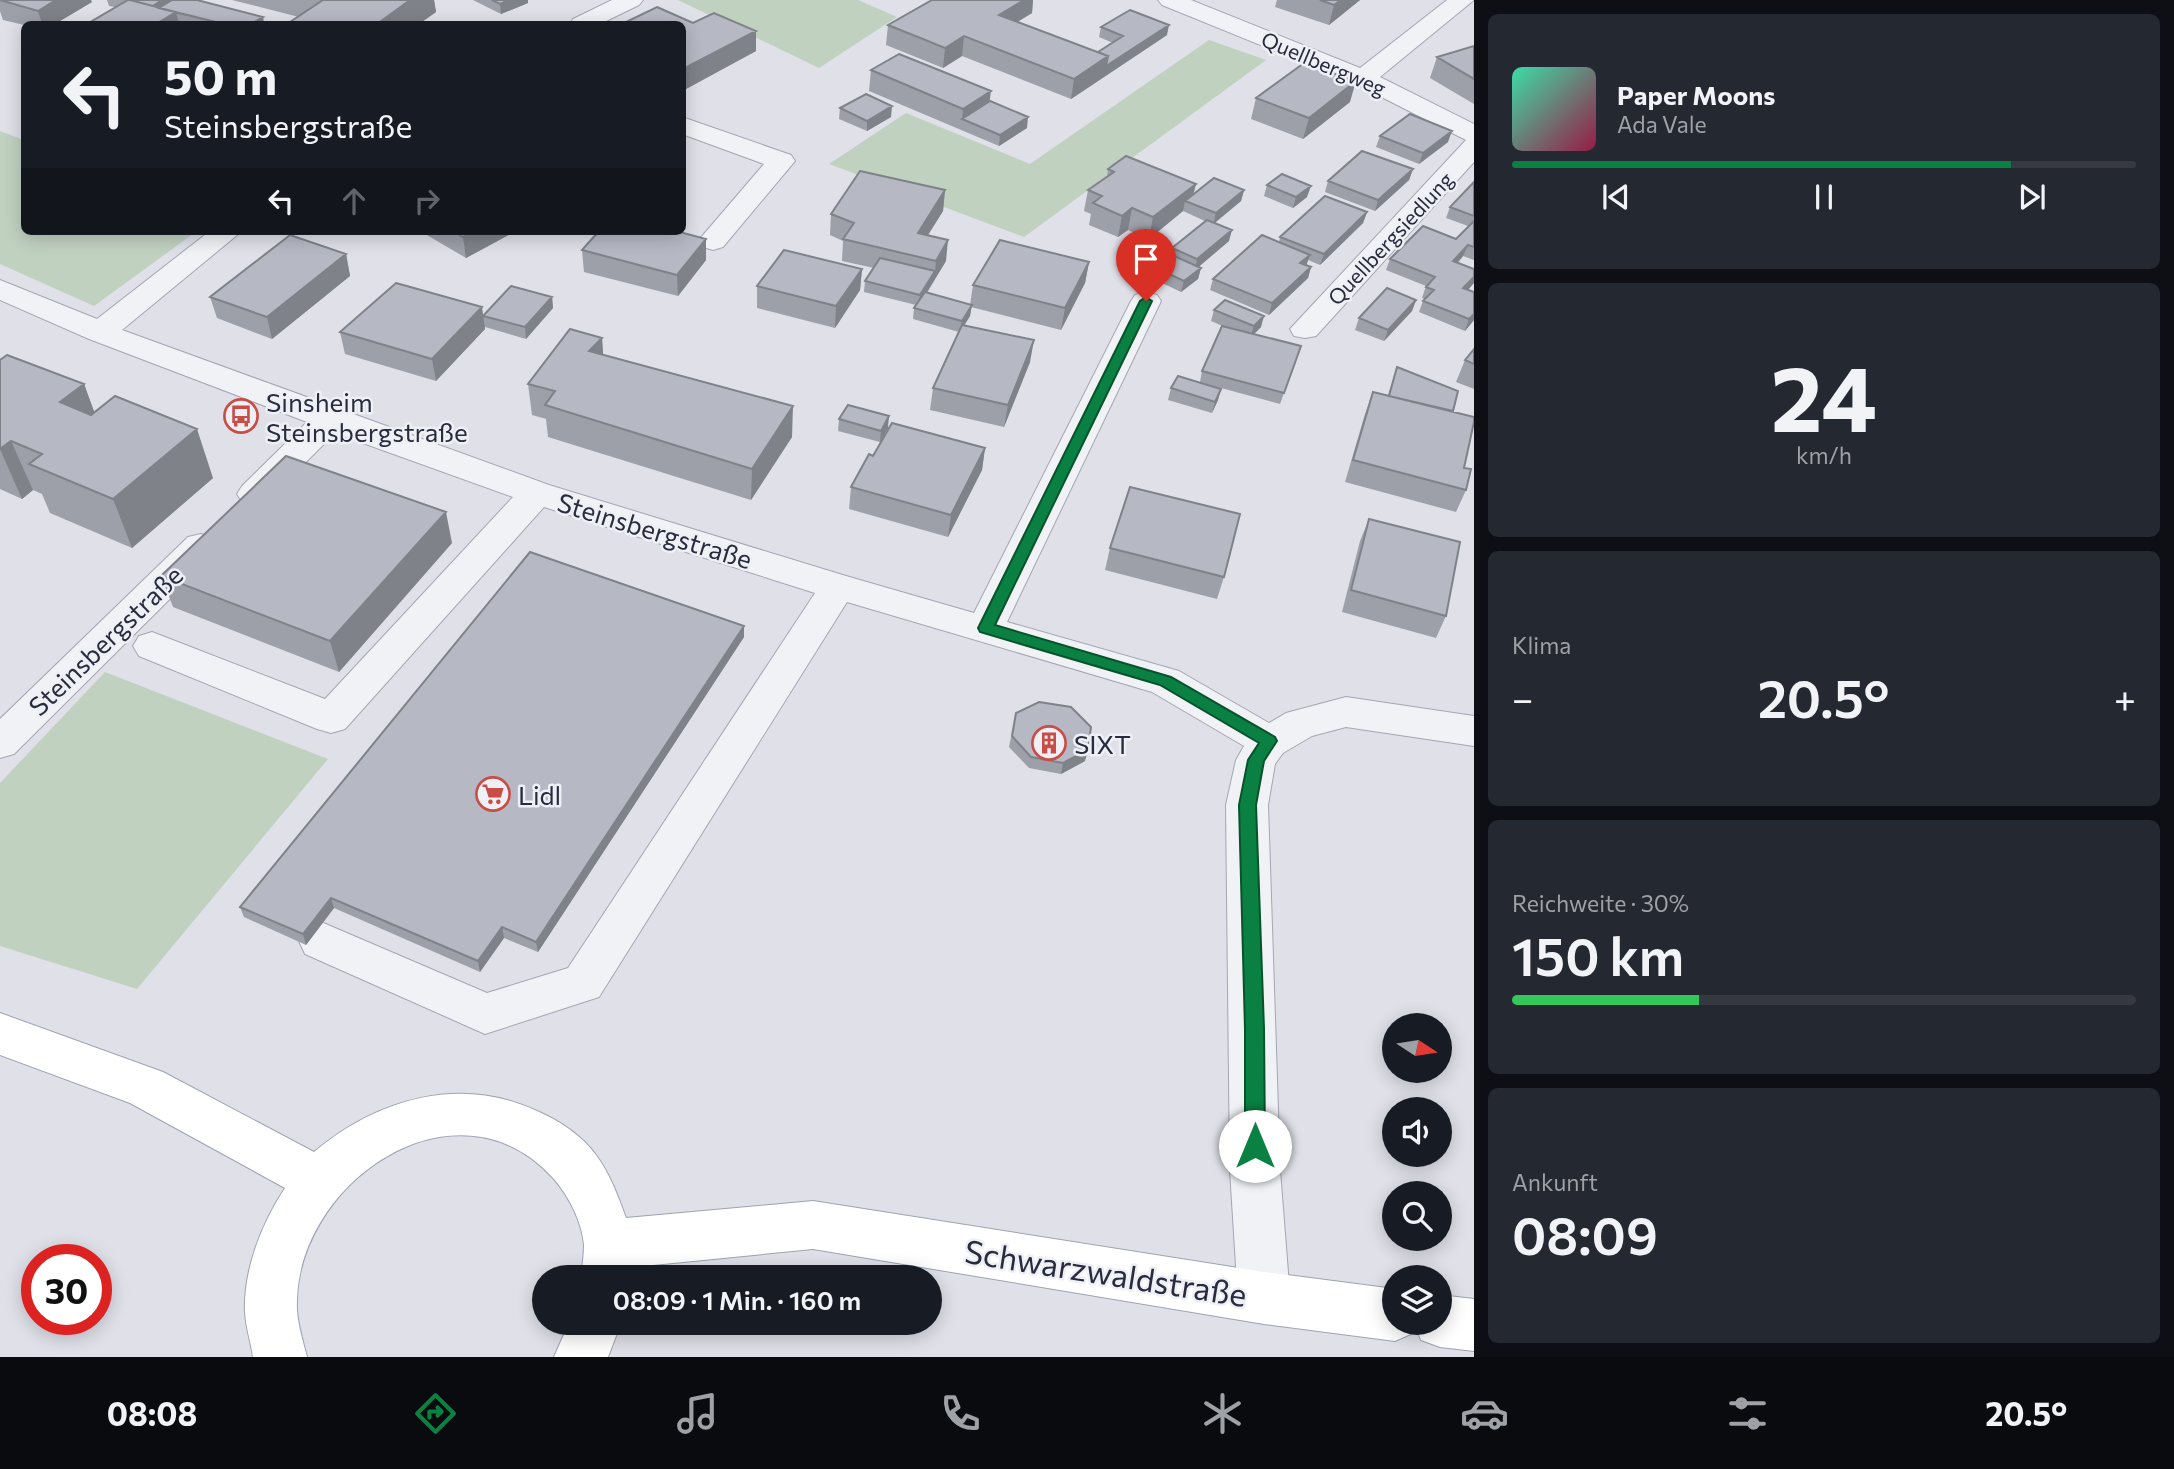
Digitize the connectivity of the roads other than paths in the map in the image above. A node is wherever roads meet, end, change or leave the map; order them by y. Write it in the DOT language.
graph roads {
  1 [pos="631,0"];
  2 [pos="1170,0"];
  3 [pos="1462,0"];
  4 [pos="588,21"];
  5 [pos="1363,78"];
  6 [pos="686,126"];
  7 [pos="1474,134"];
  8 [pos="1474,146"];
  9 [pos="223,235"];
  10 [pos="713,241"];
  11 [pos="0,289"];
  12 [pos="1146,301"];
  13 [pos="1305,329"];
  14 [pos="100,332"];
  15 [pos="330,419"];
  16 [pos="537,493"];
  17 [pos="838,587"];
  18 [pos="985,628"];
  19 [pos="152,646"];
  20 [pos="1474,732"];
  21 [pos="1269,741"];
  22 [pos="0,743"];
  23 [pos="321,941"];
  24 [pos="0,1034"];
  25 [pos="320,1181"];
  26 [pos="608,1261"];
  27 [pos="1264,1298"];
  28 [pos="1382,1313"];
  29 [pos="1452,1322"];
  30 [pos="1474,1325"];
  31 [pos="590,1335"];
  32 [pos="280,1357"];
  33 [pos="581,1357"];
  1 -- 4 [label="street"];
  2 -- 5 [label="street, Quellbergweg"];
  3 -- 5 [label="street"];
  5 -- 7 [label="street, Quellbergweg"];
  6 -- 10 [label="street"];
  8 -- 13 [label="street, Quellbergsiedlung"];
  9 -- 14 [label="street"];
  11 -- 14 [label="street, Steinsbergstraße"];
  12 -- 18 [label="street"];
  14 -- 15 [label="street, Steinsbergstraße"];
  15 -- 16 [label="street, Steinsbergstraße"];
  15 -- 22 [label="street, Steinsbergstraße"];
  16 -- 17 [label="street, Steinsbergstraße"];
  16 -- 19 [label="street"];
  17 -- 18 [label="street, Steinsbergstraße"];
  17 -- 23 [label="street"];
  18 -- 21 [label="street, Steinsbergstraße"];
  20 -- 21 [label="street"];
  21 -- 27 [label="street"];
  24 -- 25 [label="main road"];
  25 -- 26 [label="main road"];
  25 -- 32 [label="main road"];
  26 -- 27 [label="main road, Schwarzwaldstraße"];
  27 -- 28 [label="main road, Schwarzwaldstraße"];
  29 -- 30 [label="main road"];
  31 -- 33 [label="main road"];
}
